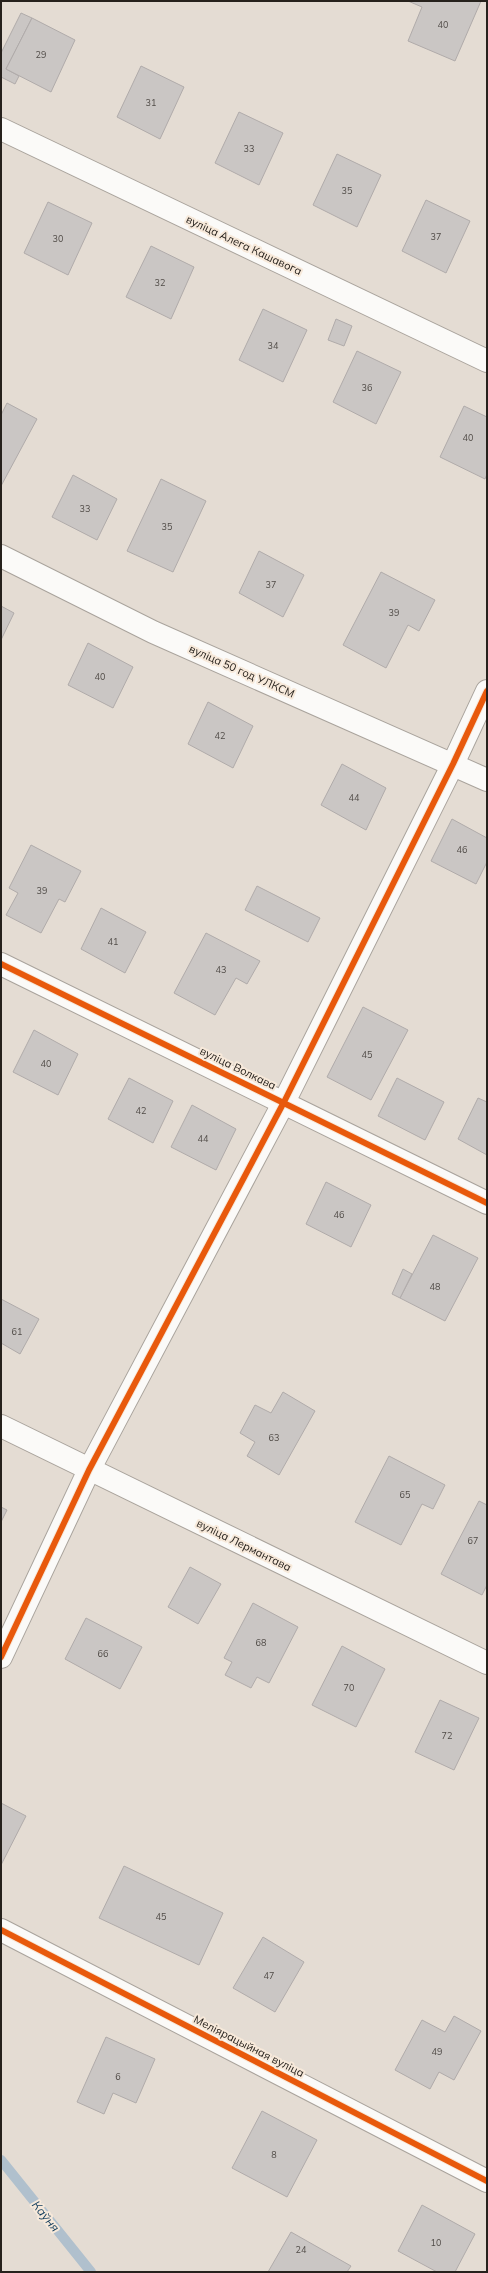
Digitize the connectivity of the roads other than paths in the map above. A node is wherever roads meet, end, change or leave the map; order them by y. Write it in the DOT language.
graph roads {
  1 [pos="1,129"];
  2 [pos="487,361"];
  3 [pos="1,556"];
  4 [pos="487,691"];
  5 [pos="453,764"];
  6 [pos="487,780"];
  7 [pos="1,964"];
  8 [pos="284,1102"];
  9 [pos="487,1203"];
  10 [pos="1,1426"];
  11 [pos="89,1470"];
  12 [pos="1,1657"];
  13 [pos="487,1663"];
  14 [pos="1,1930"];
  15 [pos="487,2181"];
  1 -- 2 [label="street, вуліца Алега Кашавога"];
  3 -- 5 [label="street, вуліца 50 год УЛКСМ"];
  4 -- 5 [label="street"];
  5 -- 6 [label="street, вуліца 50 год УЛКСМ"];
  5 -- 8 [label="street"];
  7 -- 8 [label="street, вуліца Волкава"];
  8 -- 9 [label="street, вуліца Волкава"];
  8 -- 11 [label="street"];
  10 -- 11 [label="street, вуліца Лермантава"];
  11 -- 12 [label="street"];
  11 -- 13 [label="street, вуліца Лермантава"];
  14 -- 15 [label="street, Меліярацыйная вуліца"];
}
